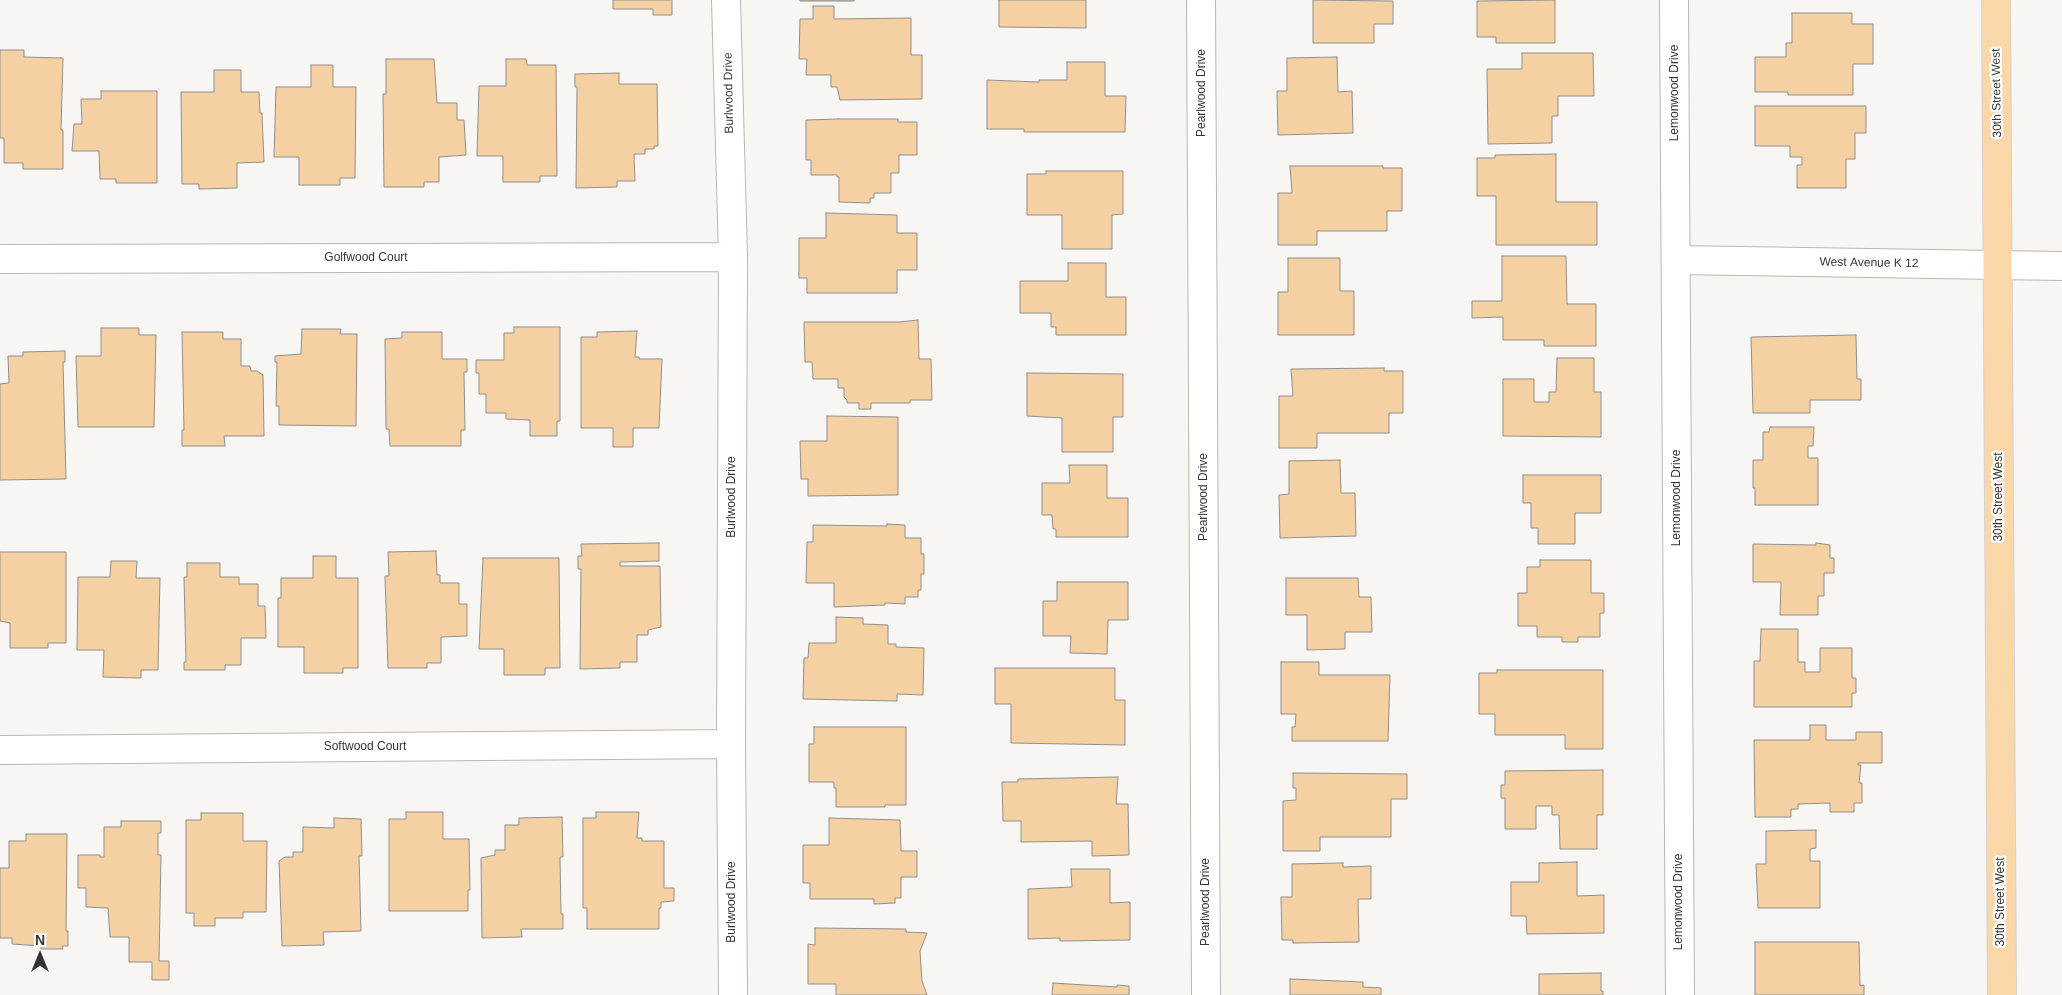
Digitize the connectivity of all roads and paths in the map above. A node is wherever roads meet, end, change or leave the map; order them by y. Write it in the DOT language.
graph roads {
  1 [pos="726,0"];
  2 [pos="1202,0"];
  3 [pos="1674,0"];
  4 [pos="1996,0"];
  5 [pos="733,257"];
  6 [pos="0,259"];
  7 [pos="1676,260"];
  8 [pos="1998,266"];
  9 [pos="2062,266"];
  10 [pos="731,744"];
  11 [pos="0,750"];
  12 [pos="733,995"];
  13 [pos="1206,995"];
  14 [pos="1680,995"];
  15 [pos="2002,995"];
  1 -- 5 [label="street, Burlwood Drive"];
  2 -- 13 [label="street, Pearlwood Drive"];
  3 -- 7 [label="street, Lemonwood Drive"];
  4 -- 8 [label="main road, 30th Street West"];
  5 -- 6 [label="street, Golfwood Court"];
  5 -- 10 [label="street, Burlwood Drive"];
  7 -- 8 [label="street, West Avenue K 12"];
  7 -- 14 [label="street, Lemonwood Drive"];
  8 -- 9 [label="street, West Avenue K 12"];
  8 -- 15 [label="main road, 30th Street West"];
  10 -- 11 [label="street, Softwood Court"];
  10 -- 12 [label="street, Burlwood Drive"];
}
